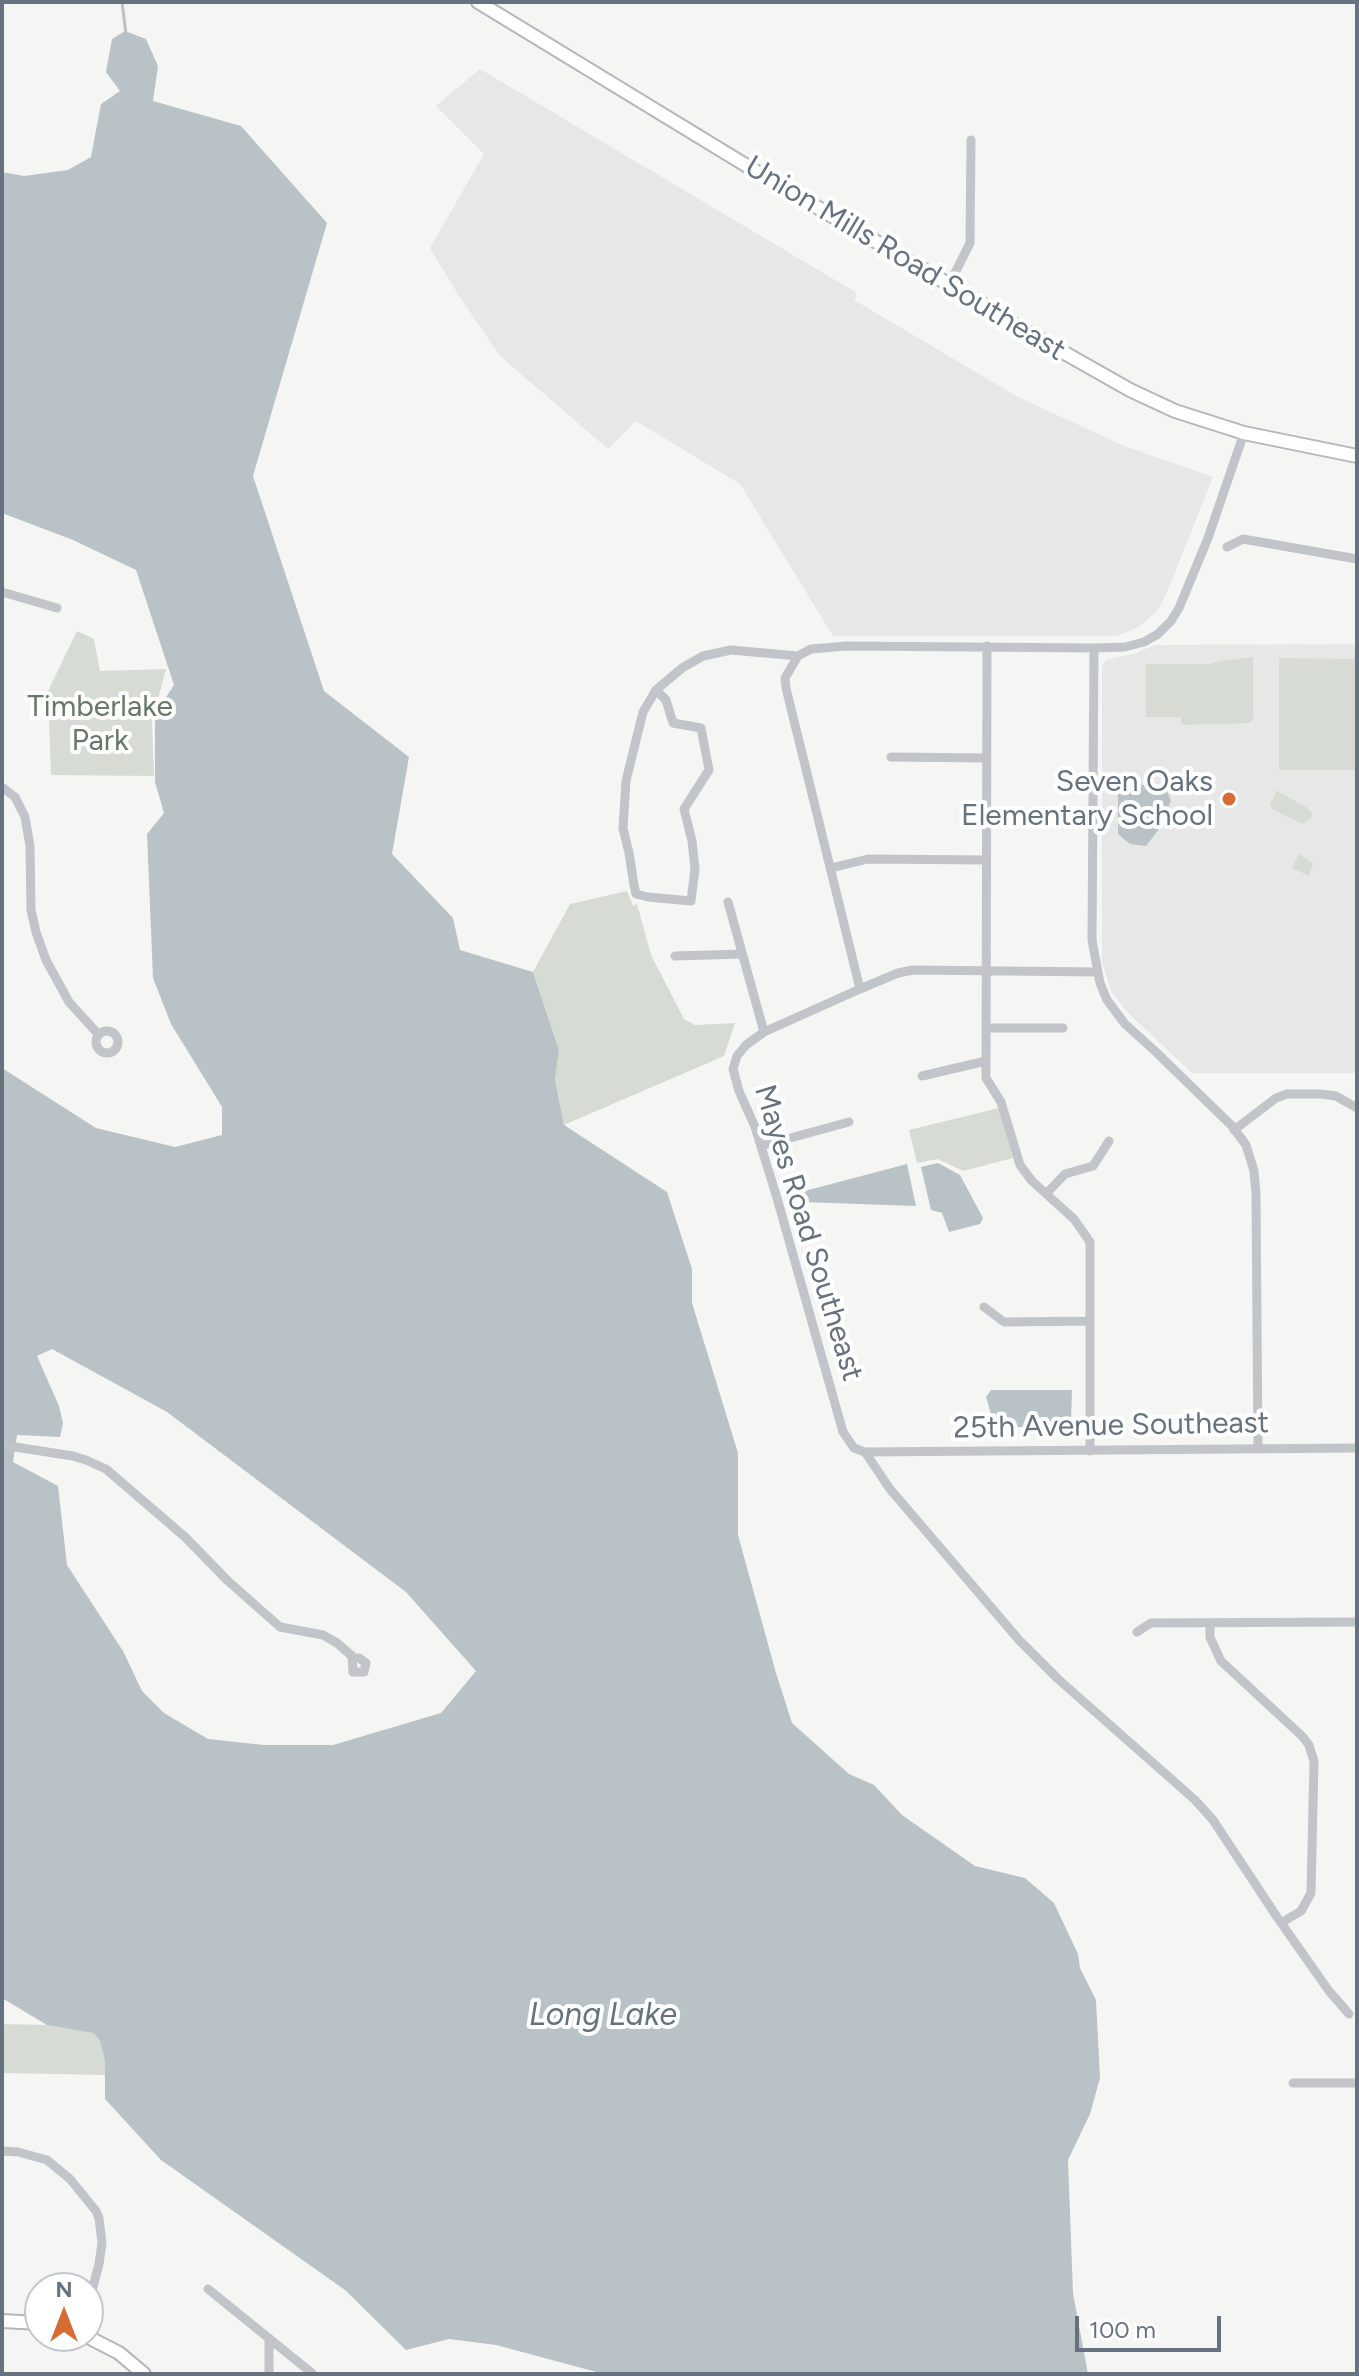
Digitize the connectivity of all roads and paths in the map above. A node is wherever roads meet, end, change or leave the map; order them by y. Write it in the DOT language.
graph roads {
  1 [pos="478,2"];
  2 [pos="971,140"];
  3 [pos="949,285"];
  4 [pos="1244,433"];
  5 [pos="1357,456"];
  6 [pos="1227,547"];
  7 [pos="1357,559"];
  8 [pos="2,592"];
  9 [pos="57,608"];
  10 [pos="987,646"];
  11 [pos="1094,648"];
  12 [pos="798,656"];
  13 [pos="656,690"];
  14 [pos="891,757"];
  15 [pos="986,758"];
  16 [pos="2,787"];
  17 [pos="986,860"];
  18 [pos="831,868"];
  19 [pos="728,902"];
  20 [pos="742,954"];
  21 [pos="675,956"];
  22 [pos="986,970"];
  23 [pos="1098,972"];
  24 [pos="860,989"];
  25 [pos="986,1028"];
  26 [pos="1063,1028"];
  27 [pos="764,1032"];
  28 [pos="99,1035"];
  29 [pos="986,1061"];
  30 [pos="922,1076"];
  31 [pos="1357,1108"];
  32 [pos="849,1122"];
  33 [pos="1234,1130"];
  34 [pos="1109,1141"];
  35 [pos="761,1146"];
  36 [pos="1046,1194"];
  37 [pos="984,1307"];
  38 [pos="1090,1321"];
  39 [pos="2,1445"];
  40 [pos="1357,1448"];
  41 [pos="1258,1449"];
  42 [pos="1090,1451"];
  43 [pos="865,1452"];
  44 [pos="1357,1622"];
  45 [pos="1210,1623"];
  46 [pos="1137,1632"];
  47 [pos="353,1658"];
  48 [pos="1281,1923"];
  49 [pos="1349,2014"];
  50 [pos="1293,2083"];
  51 [pos="1357,2083"];
  52 [pos="2,2151"];
  53 [pos="97,2272"];
  54 [pos="208,2289"];
  55 [pos="2,2321"];
  56 [pos="24,2322"];
  57 [pos="269,2338"];
  58 [pos="104,2344"];
  59 [pos="144,2374"];
  60 [pos="269,2374"];
  61 [pos="313,2374"];
  1 -- 3 [label="street, Union Mills Road Southeast"];
  2 -- 3 [label="street"];
  3 -- 4 [label="street, Union Mills Road Southeast"];
  4 -- 5 [label="street, Union Mills Road Southeast"];
  4 -- 11 [label="street"];
  6 -- 7 [label="street"];
  8 -- 9 [label="street"];
  10 -- 11 [label="street"];
  10 -- 12 [label="street"];
  10 -- 15 [label="street"];
  11 -- 23 [label="street"];
  12 -- 13 [label="street"];
  12 -- 18 [label="street"];
  13 -- 13 [label="street"];
  14 -- 15 [label="street"];
  15 -- 17 [label="street"];
  16 -- 28 [label="street"];
  17 -- 18 [label="street"];
  17 -- 22 [label="street"];
  18 -- 24 [label="street"];
  19 -- 20 [label="street"];
  20 -- 21 [label="street"];
  20 -- 27 [label="street"];
  22 -- 23 [label="street, Mayes Road Southeast"];
  22 -- 24 [label="street, Mayes Road Southeast"];
  22 -- 25 [label="street"];
  23 -- 33 [label="street"];
  24 -- 27 [label="street, Mayes Road Southeast"];
  25 -- 26 [label="street"];
  25 -- 29 [label="street"];
  27 -- 35 [label="street, Mayes Road Southeast"];
  29 -- 30 [label="street"];
  29 -- 36 [label="street"];
  31 -- 33 [label="street"];
  32 -- 35 [label="street"];
  33 -- 41 [label="street"];
  34 -- 36 [label="street"];
  35 -- 43 [label="street, Mayes Road Southeast"];
  36 -- 38 [label="street"];
  37 -- 38 [label="street"];
  38 -- 42 [label="street"];
  39 -- 47 [label="street"];
  40 -- 41 [label="street, 25th Avenue Southeast"];
  41 -- 42 [label="street, 25th Avenue Southeast"];
  42 -- 43 [label="street, 25th Avenue Southeast"];
  43 -- 48 [label="street, Mayes Road Southeast"];
  44 -- 45 [label="street"];
  45 -- 46 [label="street"];
  45 -- 48 [label="street"];
  48 -- 49 [label="street, Mayes Road Southeast"];
  50 -- 51 [label="street"];
  52 -- 53 [label="street"];
  54 -- 57 [label="street"];
  55 -- 56 [label="street"];
  57 -- 60 [label="street"];
  57 -- 61 [label="street"];
  58 -- 59 [label="street"];
}
